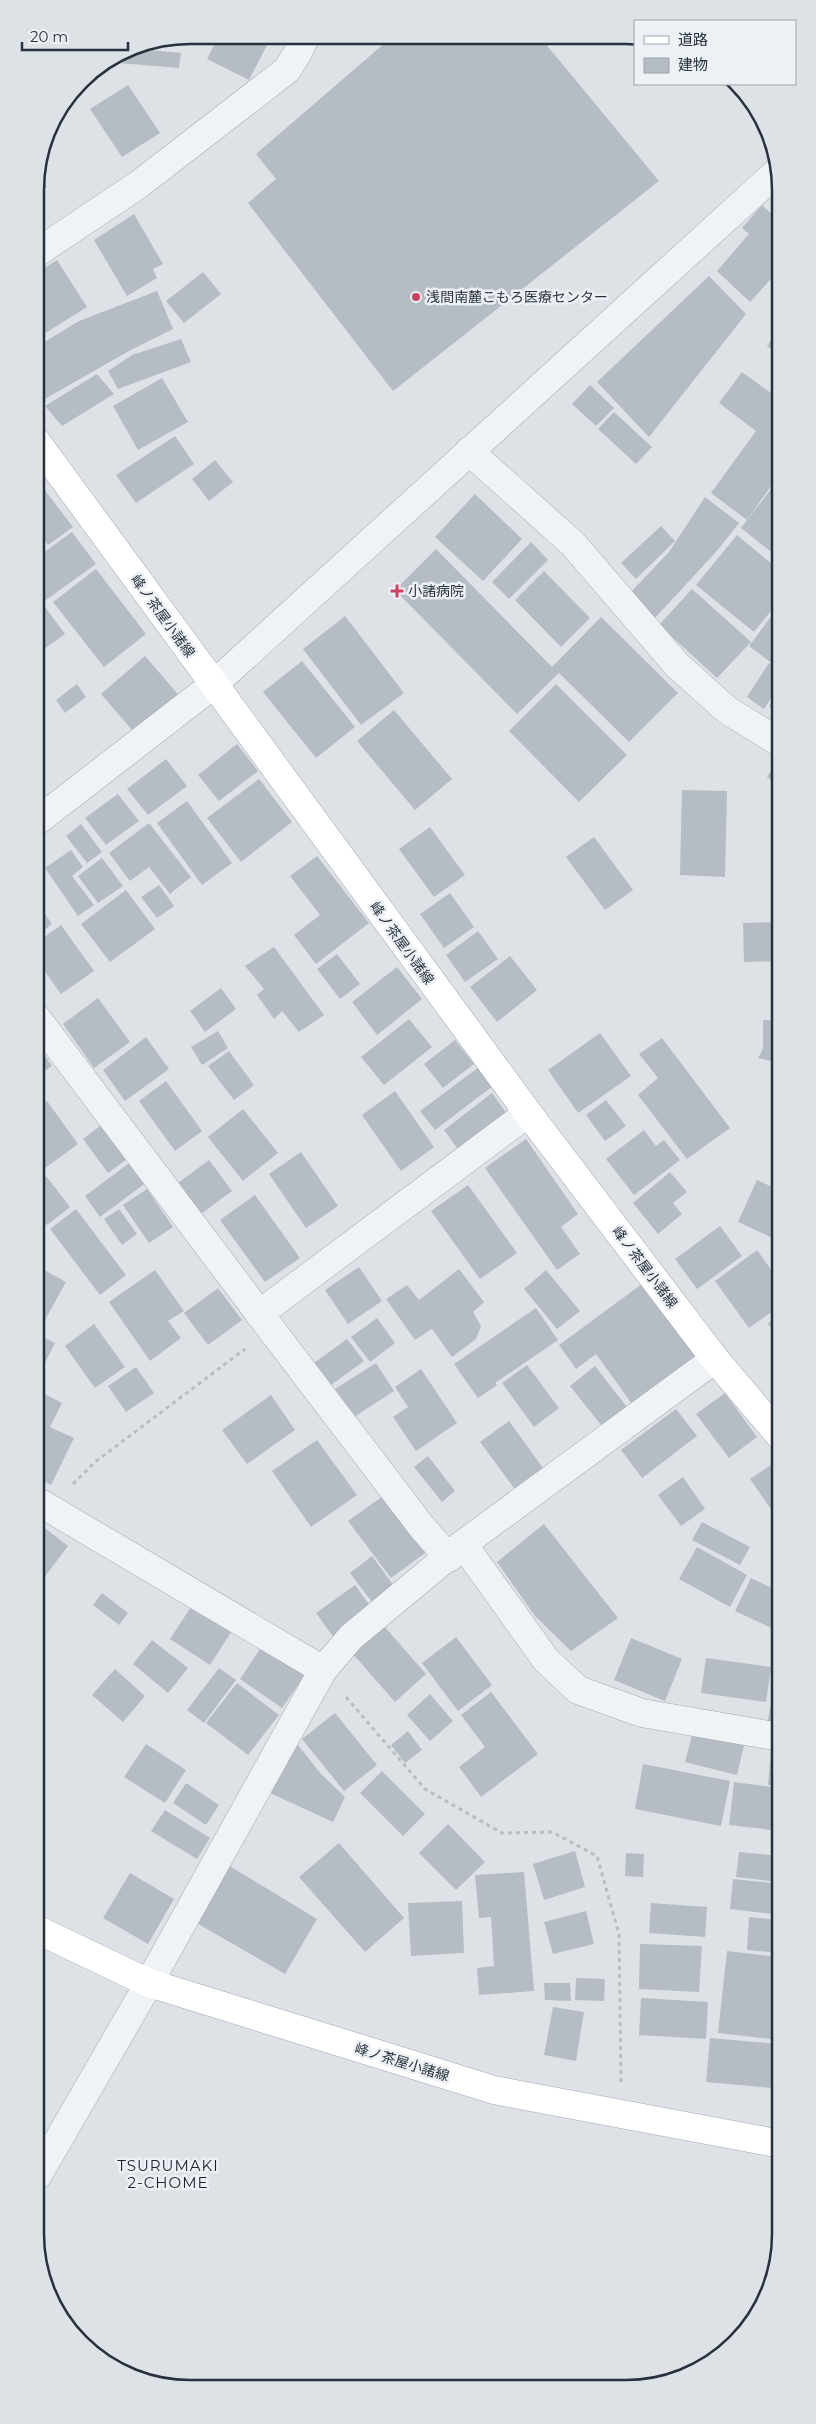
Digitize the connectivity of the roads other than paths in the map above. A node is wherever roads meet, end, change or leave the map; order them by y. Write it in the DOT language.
graph roads {
  1 [pos="302,44"];
  2 [pos="772,177"];
  3 [pos="44,249"];
  4 [pos="469,451"];
  5 [pos="44,452"];
  6 [pos="214,685"];
  7 [pos="772,738"];
  8 [pos="44,816"];
  9 [pos="44,1028"];
  10 [pos="528,1113"];
  11 [pos="264,1321"];
  12 [pos="715,1359"];
  13 [pos="772,1427"];
  14 [pos="44,1505"];
  15 [pos="456,1551"];
  16 [pos="323,1670"];
  17 [pos="772,1736"];
  18 [pos="44,1933"];
  19 [pos="149,1983"];
  20 [pos="772,2142"];
  21 [pos="44,2165"];
  1 -- 3 [label="street"];
  2 -- 4 [label="street"];
  4 -- 6 [label="street"];
  4 -- 7 [label="street"];
  5 -- 6 [label="main road, 峰ノ茶屋小諸線"];
  6 -- 8 [label="street"];
  6 -- 10 [label="main road, 峰ノ茶屋小諸線"];
  9 -- 11 [label="street"];
  10 -- 11 [label="street"];
  10 -- 12 [label="main road, 峰ノ茶屋小諸線"];
  11 -- 15 [label="street"];
  12 -- 13 [label="main road, 峰ノ茶屋小諸線"];
  12 -- 15 [label="street"];
  14 -- 16 [label="street"];
  15 -- 16 [label="street"];
  15 -- 17 [label="street"];
  16 -- 19 [label="street"];
  18 -- 19 [label="main road, 峰ノ茶屋小諸線"];
  19 -- 20 [label="main road, 峰ノ茶屋小諸線"];
  19 -- 21 [label="street"];
}
